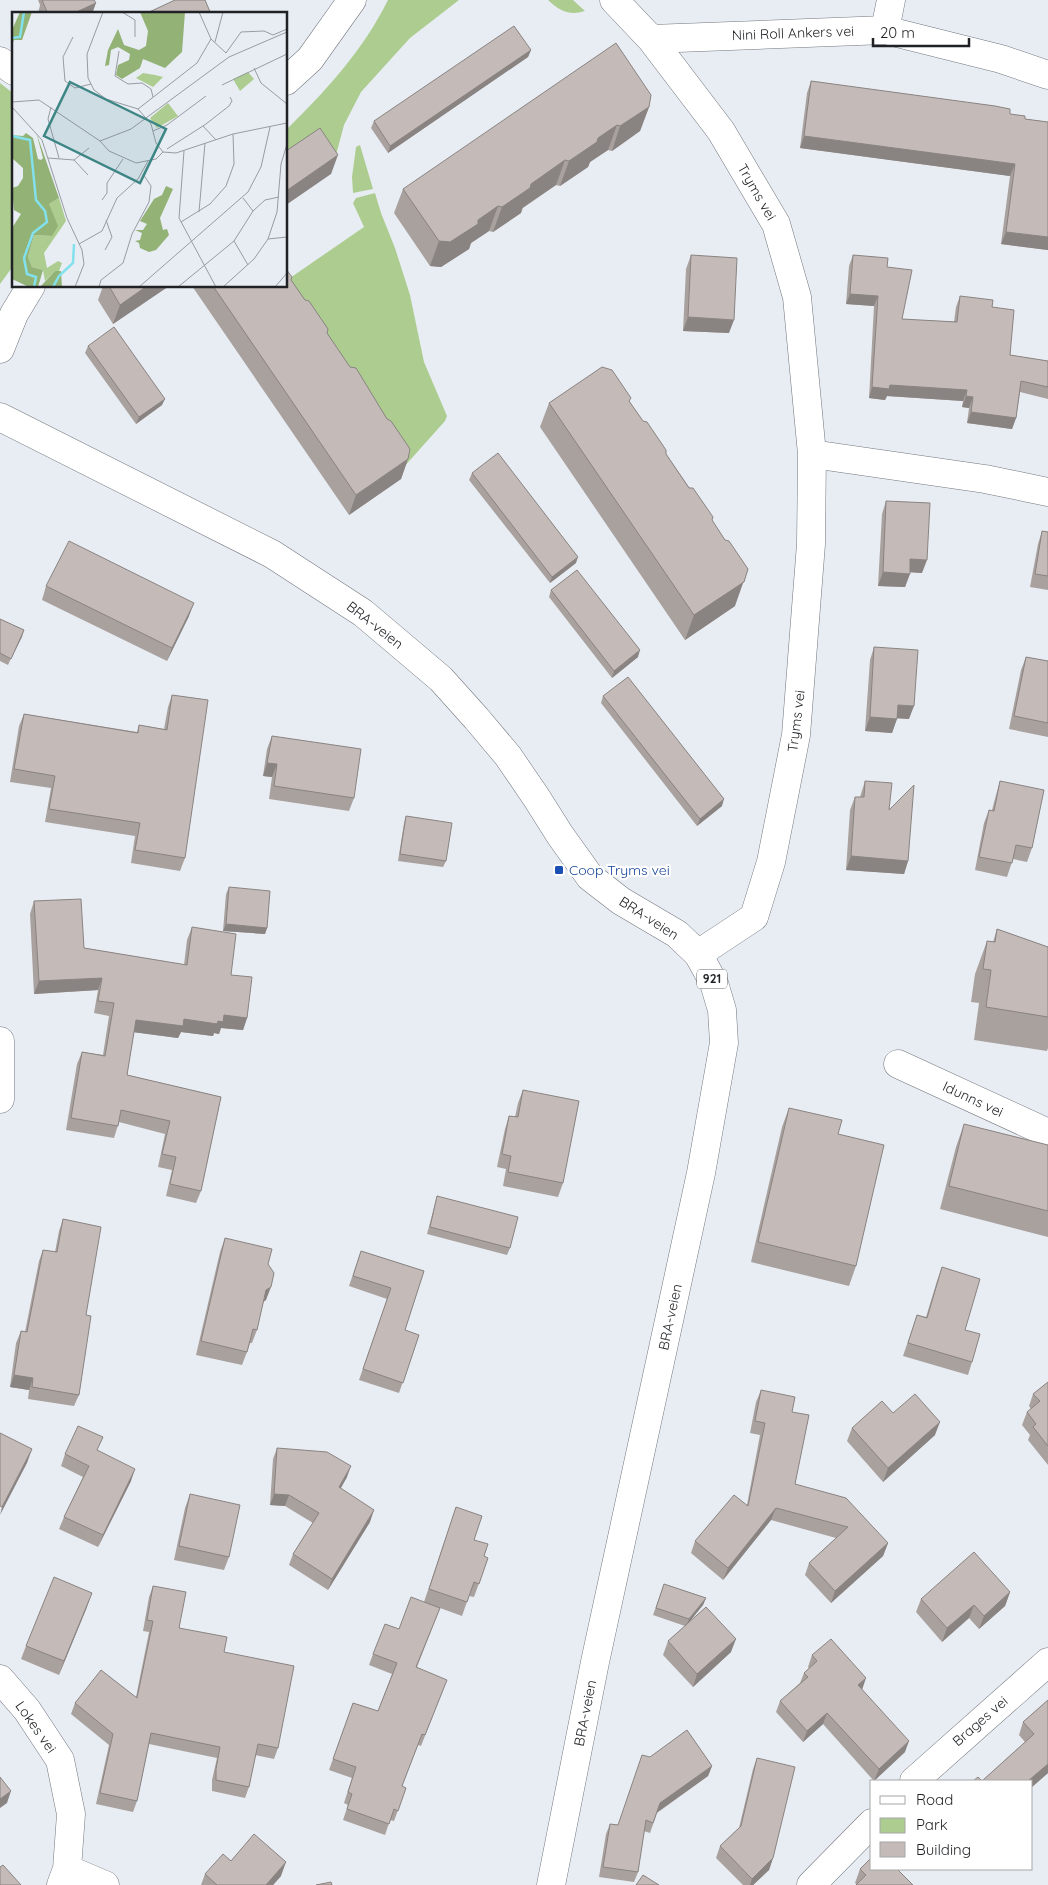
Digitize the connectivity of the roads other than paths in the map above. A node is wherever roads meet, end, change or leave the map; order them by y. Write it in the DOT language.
graph roads {
  1 [pos="352,0"];
  2 [pos="614,0"];
  3 [pos="891,0"];
  4 [pos="885,30"];
  5 [pos="651,39"];
  6 [pos="0,61"];
  7 [pos="12,70"];
  8 [pos="1048,75"];
  9 [pos="288,79"];
  10 [pos="30,288"];
  11 [pos="0,349"];
  12 [pos="0,417"];
  13 [pos="812,454"];
  14 [pos="1048,492"];
  15 [pos="698,954"];
  16 [pos="0,1041"];
  17 [pos="898,1064"];
  18 [pos="0,1099"];
  19 [pos="1048,1133"];
  20 [pos="1048,1662"];
  21 [pos="0,1679"];
  22 [pos="915,1780"];
  23 [pos="870,1825"];
  24 [pos="64,1877"];
  25 [pos="105,1885"];
  26 [pos="552,1885"];
  27 [pos="811,1885"];
  1 -- 9 [label="street"];
  2 -- 5 [label="street, Tryms vei"];
  3 -- 4 [label="street"];
  4 -- 5 [label="street, Nini Roll Ankers vei"];
  4 -- 8 [label="street, Nini Roll Ankers vei"];
  5 -- 13 [label="street, Tryms vei"];
  6 -- 7 [label="street"];
  10 -- 11 [label="street"];
  12 -- 15 [label="street, BRA-veien / 921"];
  13 -- 14 [label="street"];
  13 -- 15 [label="street, Tryms vei"];
  15 -- 26 [label="street, BRA-veien / 921"];
  16 -- 18 [label="street"];
  17 -- 19 [label="street, Idunns vei"];
  20 -- 22 [label="street, Brages vei"];
  21 -- 24 [label="street, Lokes vei"];
  23 -- 27 [label="street"];
  24 -- 25 [label="street, Lokes vei"];
}
